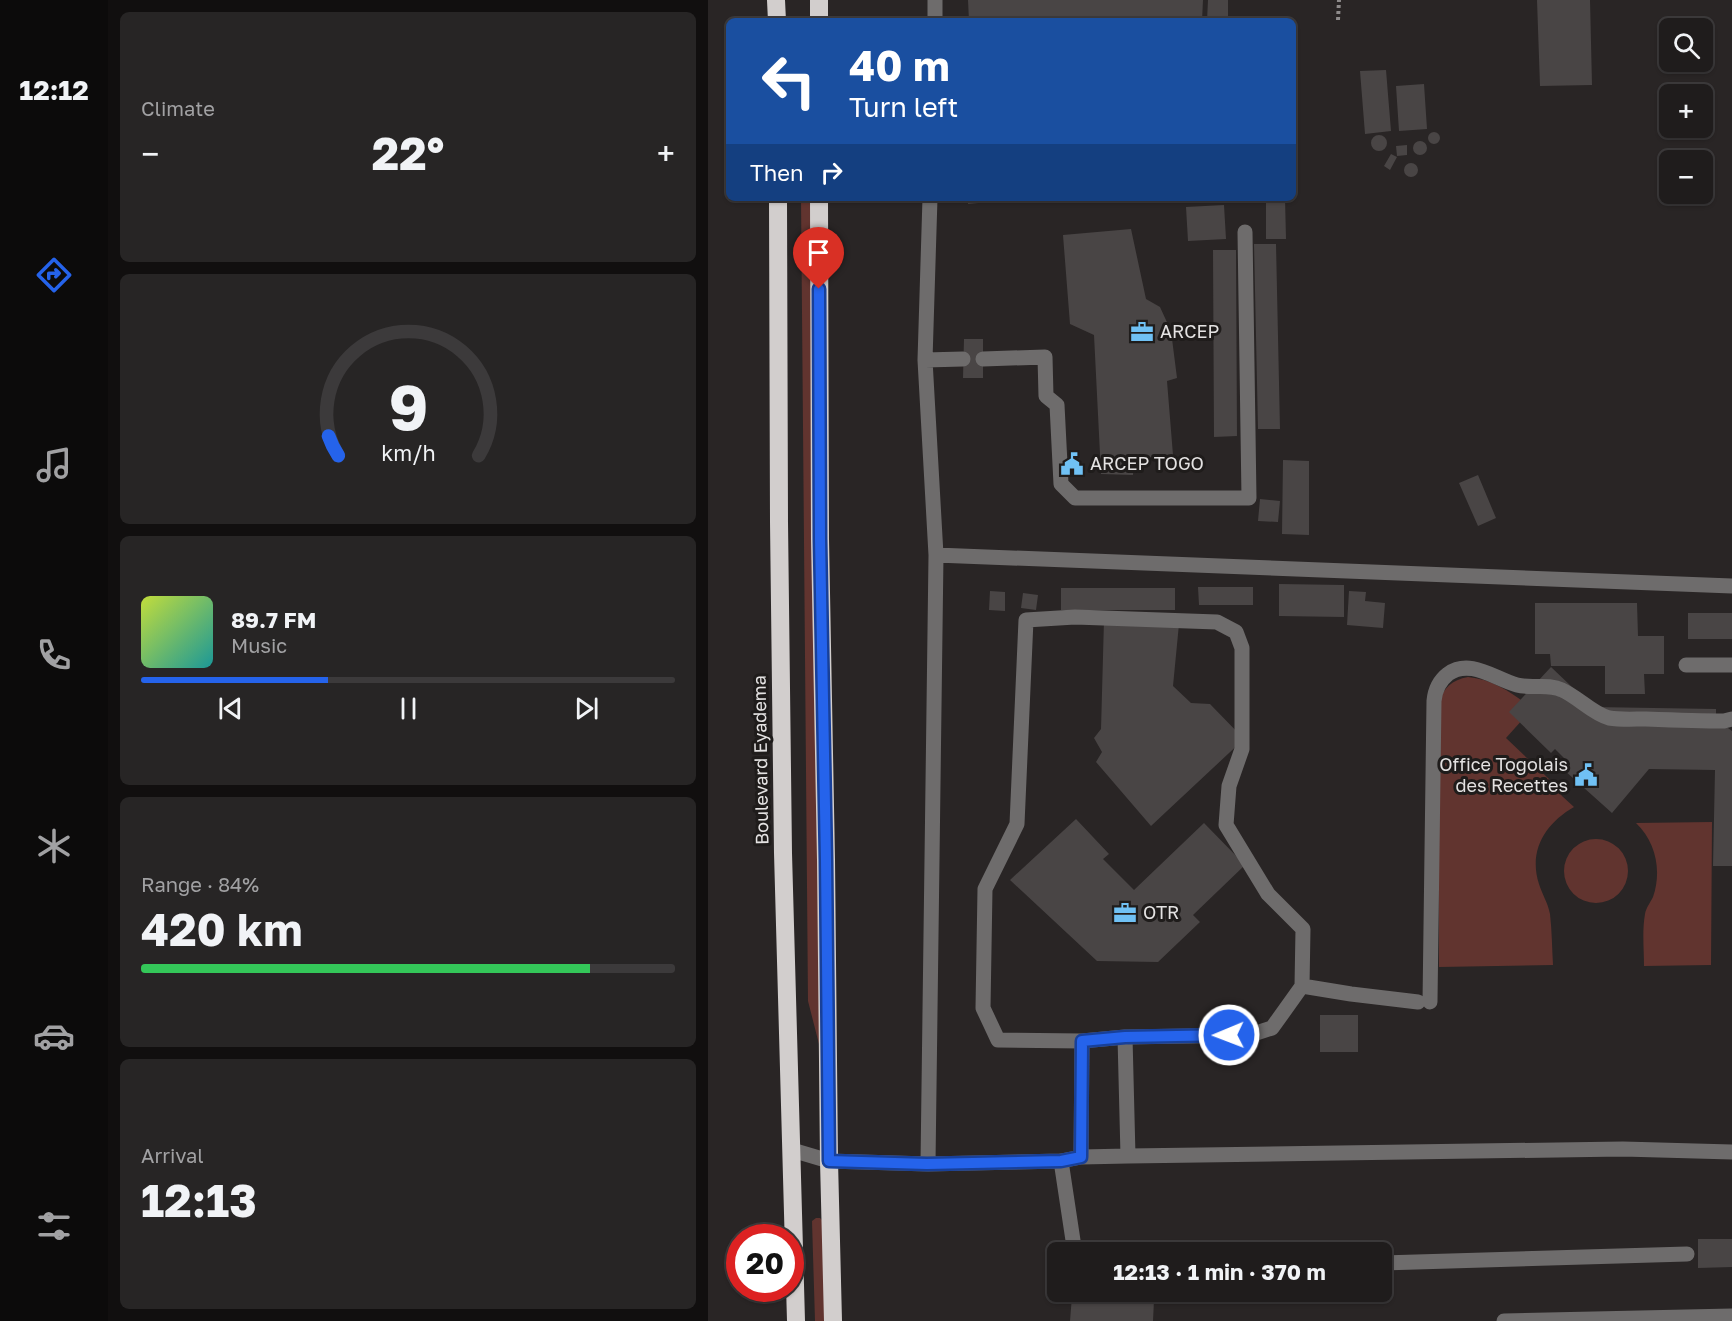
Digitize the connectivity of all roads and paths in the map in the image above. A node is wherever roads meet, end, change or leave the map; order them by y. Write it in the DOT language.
graph roads {
  1 [pos="776,0"];
  2 [pos="819,0"];
  3 [pos="935,0"];
  4 [pos="1339,0"];
  5 [pos="777,18"];
  6 [pos="819,18"];
  7 [pos="935,18"];
  8 [pos="1338,20"];
  9 [pos="778,201"];
  10 [pos="819,201"];
  11 [pos="930,201"];
  12 [pos="1245,232"];
  13 [pos="963,359"];
  14 [pos="983,359"];
  15 [pos="925,360"];
  16 [pos="936,555"];
  17 [pos="1732,585"];
  18 [pos="1686,665"];
  19 [pos="1732,665"];
  20 [pos="1732,719"];
  21 [pos="1302,986"];
  22 [pos="1125,1037"];
  23 [pos="1082,1041"];
  24 [pos="792,1150"];
  25 [pos="1732,1152"];
  26 [pos="1128,1156"];
  27 [pos="1081,1157"];
  28 [pos="829,1161"];
  29 [pos="1061,1161"];
  30 [pos="927,1164"];
  31 [pos="1073,1242"];
  32 [pos="1687,1254"];
  33 [pos="1392,1263"];
  34 [pos="1732,1316"];
  35 [pos="796,1321"];
  36 [pos="833,1321"];
  37 [pos="1504,1321"];
  1 -- 5 [label="highway"];
  2 -- 6 [label="highway"];
  3 -- 7 [label="street"];
  4 -- 8 [label="path"];
  9 -- 24 [label="highway, Boulevard Eyadema"];
  10 -- 28 [label="highway"];
  11 -- 15 [label="street"];
  12 -- 14 [label="street"];
  13 -- 15 [label="street"];
  15 -- 16 [label="street"];
  16 -- 17 [label="street"];
  16 -- 30 [label="street"];
  18 -- 19 [label="street"];
  20 -- 21 [label="street"];
  21 -- 22 [label="street"];
  21 -- 23 [label="street"];
  22 -- 23 [label="street"];
  22 -- 26 [label="street"];
  23 -- 27 [label="street"];
  24 -- 28 [label="street"];
  24 -- 35 [label="highway, Boulevard Eyadema"];
  25 -- 26 [label="street"];
  26 -- 27 [label="street"];
  27 -- 29 [label="street"];
  28 -- 30 [label="street"];
  28 -- 36 [label="highway"];
  29 -- 30 [label="street"];
  29 -- 31 [label="street"];
  32 -- 33 [label="street"];
  34 -- 37 [label="street"];
}
